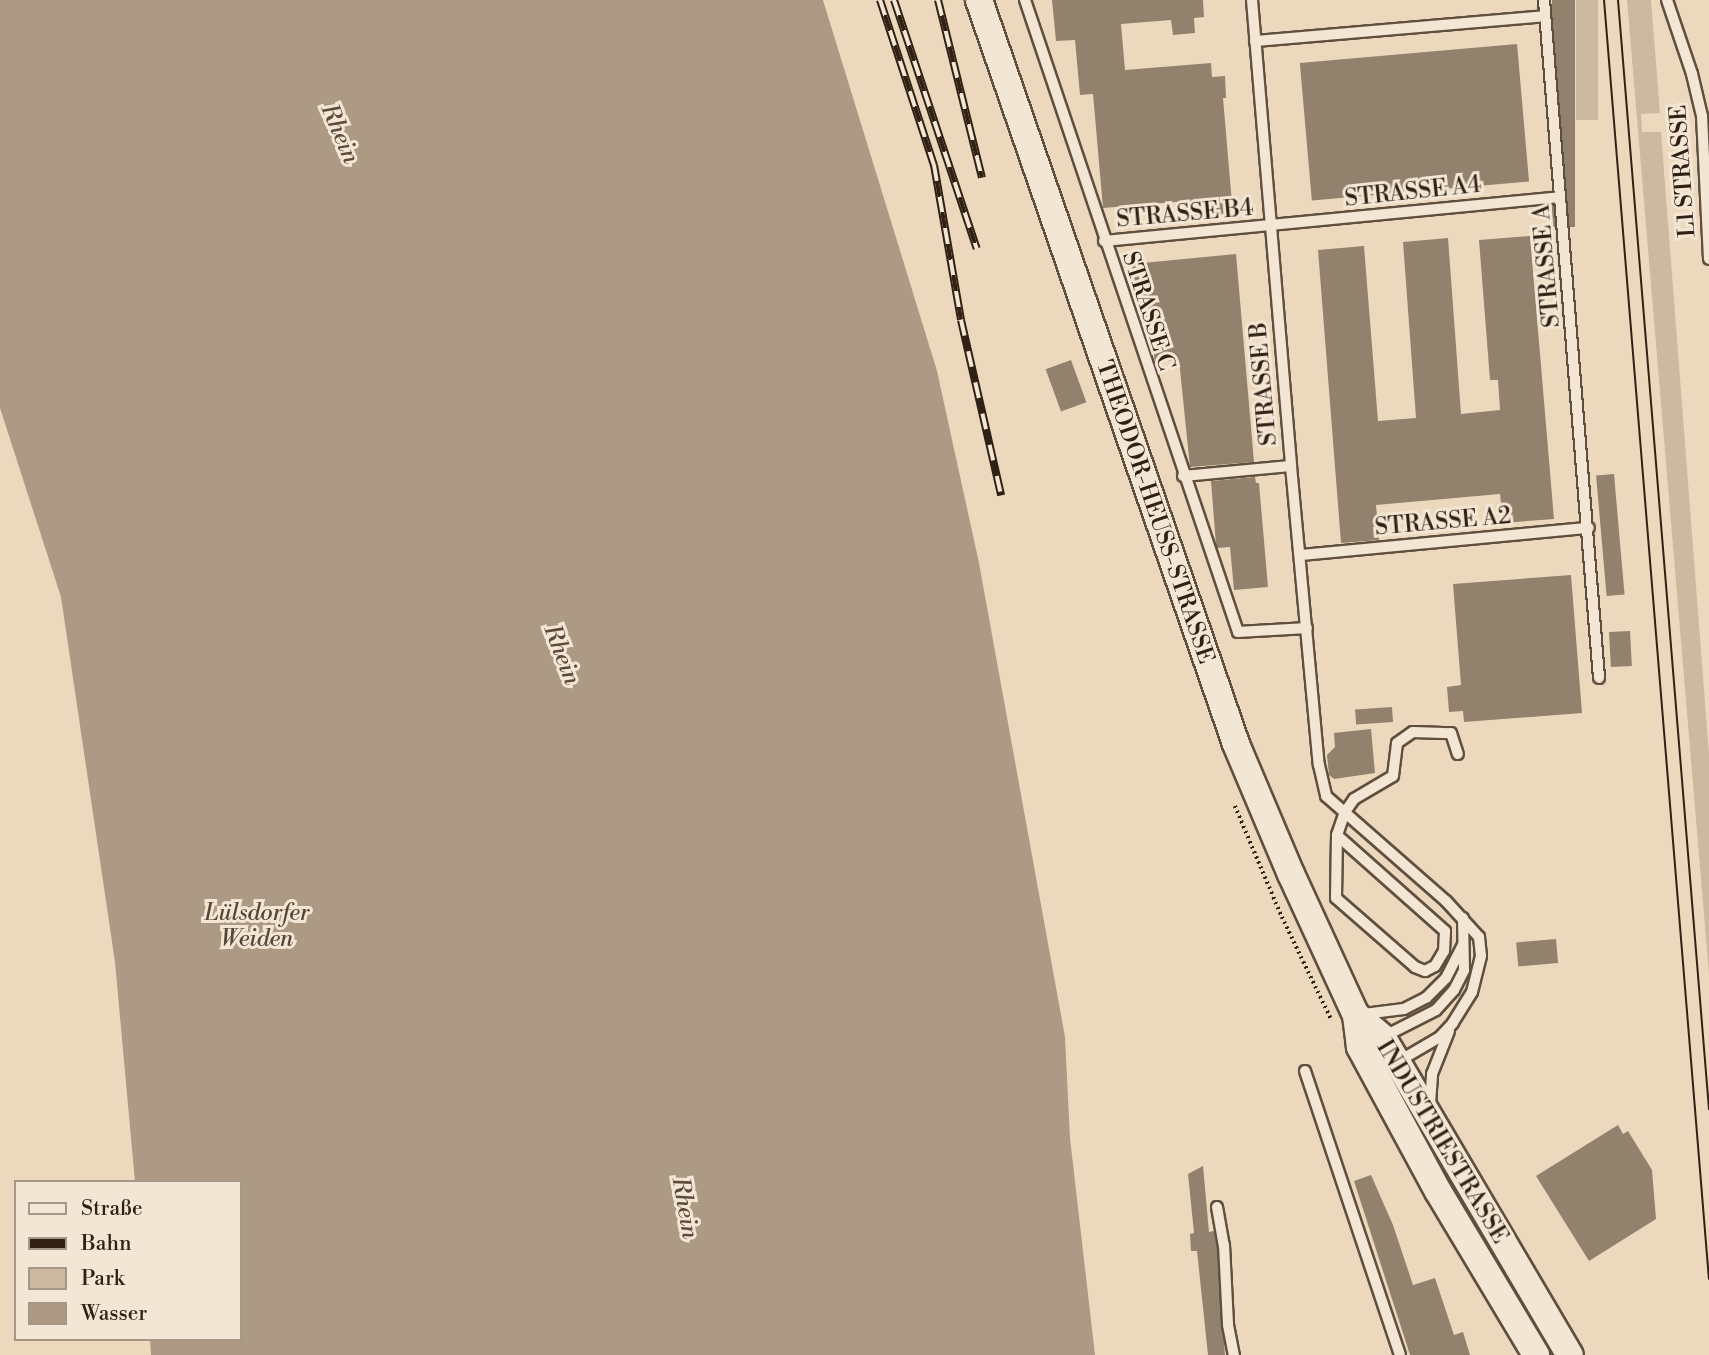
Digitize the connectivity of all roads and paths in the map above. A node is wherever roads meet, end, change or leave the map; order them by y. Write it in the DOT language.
graph roads {
  1 [pos="979,0"];
  2 [pos="1025,0"];
  3 [pos="1252,0"];
  4 [pos="1544,0"];
  5 [pos="1667,0"];
  6 [pos="1545,16"];
  7 [pos="1255,41"];
  8 [pos="1560,197"];
  9 [pos="1269,225"];
  10 [pos="1104,240"];
  11 [pos="1709,259"];
  12 [pos="1291,466"];
  13 [pos="1183,475"];
  14 [pos="1589,528"];
  15 [pos="1301,555"];
  16 [pos="1307,628"];
  17 [pos="1599,678"];
  18 [pos="1458,754"];
  19 [pos="1345,812"];
  20 [pos="1338,835"];
  21 [pos="1462,918"];
  22 [pos="1462,946"];
  23 [pos="1356,1014"];
  24 [pos="1453,1023"];
  25 [pos="1371,1042"];
  26 [pos="1385,1068"];
  27 [pos="1305,1071"];
  28 [pos="1430,1118"];
  29 [pos="1217,1207"];
  30 [pos="1234,1355"];
  31 [pos="1401,1355"];
  32 [pos="1536,1355"];
  33 [pos="1570,1355"];
  1 -- 23 [label="main road, THEODOR-HEUSS-STRASSE"];
  2 -- 10 [label="lane, STRASSE C"];
  3 -- 7 [label="lane, STRASSE B"];
  4 -- 6 [label="lane, STRASSE A"];
  5 -- 11 [label="lane, L1 STRASSE"];
  6 -- 7 [label="lane"];
  6 -- 8 [label="lane, STRASSE A"];
  7 -- 9 [label="lane, STRASSE B"];
  8 -- 9 [label="lane, STRASSE A4"];
  8 -- 14 [label="lane, STRASSE A"];
  9 -- 10 [label="lane, STRASSE B4"];
  9 -- 12 [label="lane, STRASSE B"];
  10 -- 13 [label="lane, STRASSE C"];
  12 -- 13 [label="lane"];
  12 -- 15 [label="lane, STRASSE B"];
  13 -- 16 [label="lane, STRASSE C"];
  14 -- 15 [label="lane, STRASSE A2"];
  14 -- 17 [label="lane, STRASSE A"];
  15 -- 16 [label="lane, STRASSE B"];
  16 -- 19 [label="lane, STRASSE B"];
  18 -- 19 [label="lane"];
  19 -- 20 [label="lane"];
  19 -- 21 [label="lane, STRASSE B"];
  20 -- 20 [label="lane"];
  21 -- 22 [label="lane"];
  21 -- 24 [label="lane, STRASSE B"];
  22 -- 23 [label="lane"];
  22 -- 25 [label="lane"];
  23 -- 25 [label="main road, INDUSTRIESTRASSE"];
  24 -- 26 [label="lane"];
  24 -- 28 [label="lane"];
  25 -- 26 [label="main road, INDUSTRIESTRASSE"];
  26 -- 28 [label="main road, INDUSTRIESTRASSE"];
  26 -- 32 [label="main road, INDUSTRIESTRASSE"];
  27 -- 31 [label="lane"];
  28 -- 33 [label="main road, INDUSTRIESTRASSE"];
  29 -- 30 [label="lane"];
}
